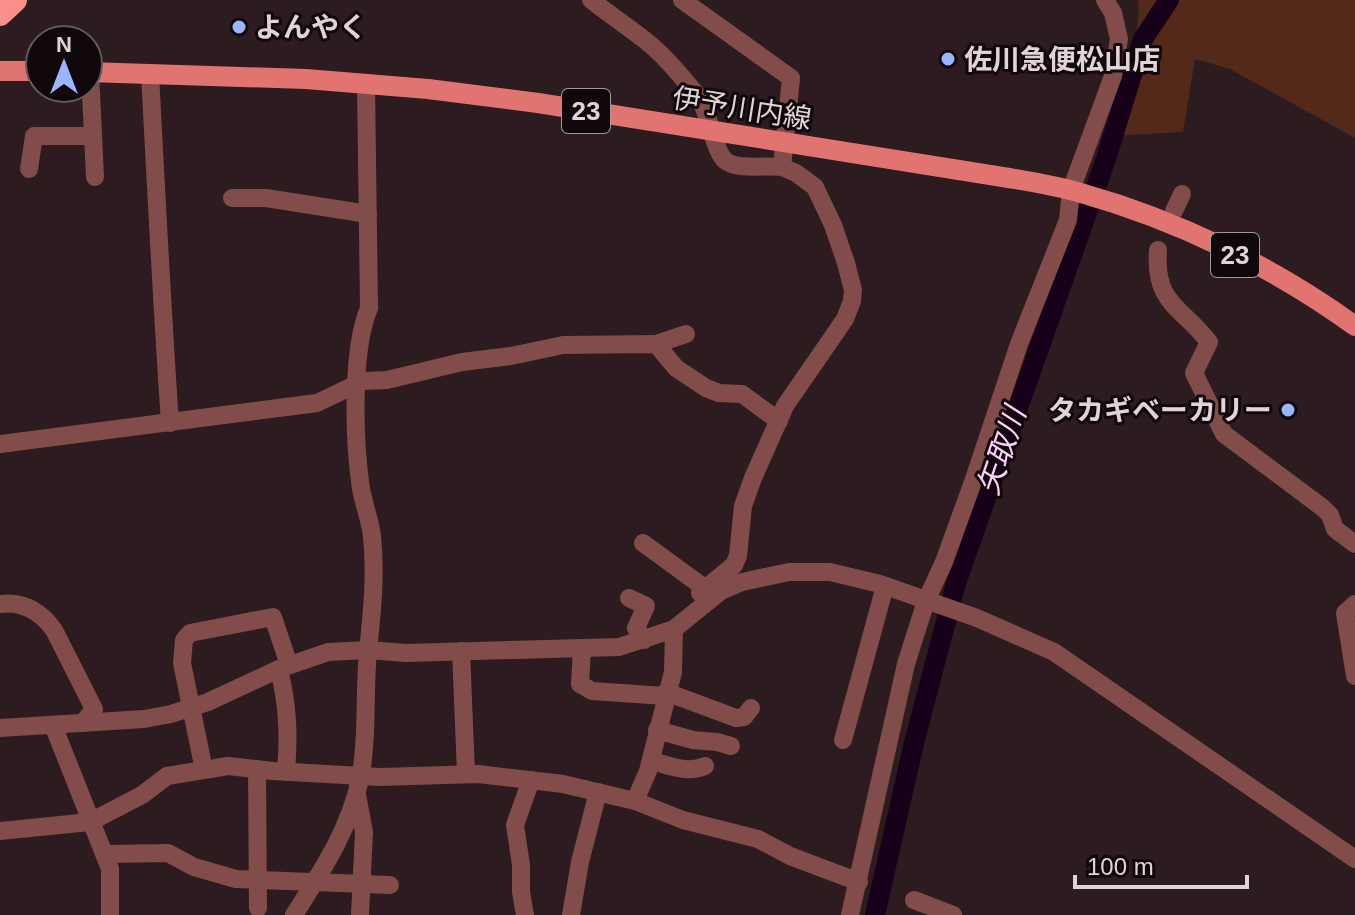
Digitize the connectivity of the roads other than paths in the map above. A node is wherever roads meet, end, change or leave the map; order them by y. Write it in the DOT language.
graph roads {
  1 [pos="15,0"];
  2 [pos="591,0"];
  3 [pos="682,0"];
  4 [pos="1105,0"];
  5 [pos="1114,0"];
  6 [pos="0,14"];
  7 [pos="1125,26"];
  8 [pos="0,71"];
  9 [pos="24,71"];
  10 [pos="104,72"];
  11 [pos="150,73"];
  12 [pos="366,84"];
  13 [pos="91,104"];
  14 [pos="713,132"];
  15 [pos="93,136"];
  16 [pos="784,143"];
  17 [pos="782,167"];
  18 [pos="29,169"];
  19 [pos="95,177"];
  20 [pos="1075,191"];
  21 [pos="1182,194"];
  22 [pos="232,198"];
  23 [pos="1174,211"];
  24 [pos="368,214"];
  25 [pos="1158,250"];
  26 [pos="1355,326"];
  27 [pos="686,334"];
  28 [pos="656,344"];
  29 [pos="356,384"];
  30 [pos="779,421"];
  31 [pos="170,423"];
  32 [pos="0,444"];
  33 [pos="643,543"];
  34 [pos="1355,544"];
  35 [pos="885,586"];
  36 [pos="706,589"];
  37 [pos="629,598"];
  38 [pos="929,602"];
  39 [pos="0,604"];
  40 [pos="1355,604"];
  41 [pos="674,629"];
  42 [pos="649,638"];
  43 [pos="582,648"];
  44 [pos="368,650"];
  45 [pos="461,651"];
  46 [pos="284,667"];
  47 [pos="1355,676"];
  48 [pos="665,694"];
  49 [pos="192,707"];
  50 [pos="751,708"];
  51 [pos="83,723"];
  52 [pos="53,725"];
  53 [pos="4,728"];
  54 [pos="657,730"];
  55 [pos="843,740"];
  56 [pos="731,746"];
  57 [pos="651,761"];
  58 [pos="705,766"];
  59 [pos="257,769"];
  60 [pos="204,770"];
  61 [pos="286,772"];
  62 [pos="466,773"];
  63 [pos="531,780"];
  64 [pos="359,784"];
  65 [pos="598,792"];
  66 [pos="635,801"];
  67 [pos="90,822"];
  68 [pos="0,831"];
  69 [pos="106,854"];
  70 [pos="1355,859"];
  71 [pos="315,880"];
  72 [pos="258,881"];
  73 [pos="859,882"];
  74 [pos="390,885"];
  75 [pos="362,886"];
  76 [pos="914,900"];
  77 [pos="258,908"];
  78 [pos="110,915"];
  79 [pos="294,915"];
  80 [pos="360,915"];
  81 [pos="525,915"];
  82 [pos="571,915"];
  83 [pos="850,915"];
  84 [pos="953,915"];
  1 -- 6 [label="highway"];
  2 -- 14 [label="street"];
  3 -- 16 [label="street"];
  4 -- 7 [label="street"];
  5 -- 7 [label="street"];
  7 -- 20 [label="street"];
  8 -- 9 [label="main road"];
  10 -- 11 [label="main road, 伊予川内線 / 23"];
  11 -- 12 [label="main road, 伊予川内線 / 23"];
  11 -- 31 [label="street"];
  12 -- 14 [label="main road, 伊予川内線 / 23"];
  12 -- 24 [label="street"];
  13 -- 15 [label="street"];
  14 -- 16 [label="main road, 伊予川内線 / 23"];
  14 -- 17 [label="street"];
  15 -- 18 [label="street"];
  15 -- 19 [label="street"];
  16 -- 17 [label="street"];
  16 -- 20 [label="main road, 伊予川内線 / 23"];
  17 -- 30 [label="street"];
  20 -- 26 [label="main road, 伊予川内線 / 23"];
  20 -- 38 [label="street"];
  21 -- 23 [label="street"];
  22 -- 24 [label="street"];
  24 -- 29 [label="street"];
  25 -- 34 [label="street"];
  27 -- 28 [label="street"];
  28 -- 29 [label="street"];
  28 -- 30 [label="street"];
  29 -- 31 [label="street"];
  29 -- 44 [label="street"];
  30 -- 36 [label="street"];
  31 -- 32 [label="street"];
  33 -- 36 [label="street"];
  35 -- 38 [label="street"];
  35 -- 41 [label="street"];
  35 -- 55 [label="street"];
  36 -- 42 [label="street"];
  37 -- 42 [label="street"];
  38 -- 70 [label="street"];
  38 -- 73 [label="street"];
  39 -- 51 [label="street"];
  40 -- 47 [label="street"];
  41 -- 42 [label="street"];
  41 -- 48 [label="street"];
  42 -- 43 [label="street"];
  43 -- 45 [label="street"];
  43 -- 48 [label="street"];
  44 -- 45 [label="street"];
  44 -- 46 [label="street"];
  44 -- 64 [label="street"];
  45 -- 62 [label="street"];
  46 -- 49 [label="street"];
  46 -- 49 [label="street"];
  46 -- 61 [label="street"];
  48 -- 50 [label="street"];
  48 -- 54 [label="street"];
  49 -- 51 [label="street"];
  49 -- 60 [label="street"];
  51 -- 52 [label="street"];
  52 -- 53 [label="street"];
  52 -- 67 [label="street"];
  54 -- 56 [label="street"];
  54 -- 57 [label="street"];
  57 -- 58 [label="street"];
  57 -- 66 [label="street"];
  59 -- 60 [label="street"];
  59 -- 61 [label="street"];
  59 -- 72 [label="street"];
  60 -- 67 [label="street"];
  61 -- 64 [label="street"];
  62 -- 63 [label="street"];
  62 -- 64 [label="street"];
  63 -- 65 [label="street"];
  63 -- 81 [label="street"];
  64 -- 71 [label="street"];
  64 -- 75 [label="street"];
  65 -- 66 [label="street"];
  65 -- 82 [label="street"];
  66 -- 73 [label="street"];
  67 -- 68 [label="street"];
  67 -- 69 [label="street"];
  69 -- 72 [label="street"];
  69 -- 78 [label="street"];
  71 -- 72 [label="street"];
  71 -- 75 [label="street"];
  71 -- 79 [label="street"];
  72 -- 77 [label="street"];
  73 -- 83 [label="street"];
  74 -- 75 [label="street"];
  75 -- 80 [label="street"];
  76 -- 84 [label="street"];
}
